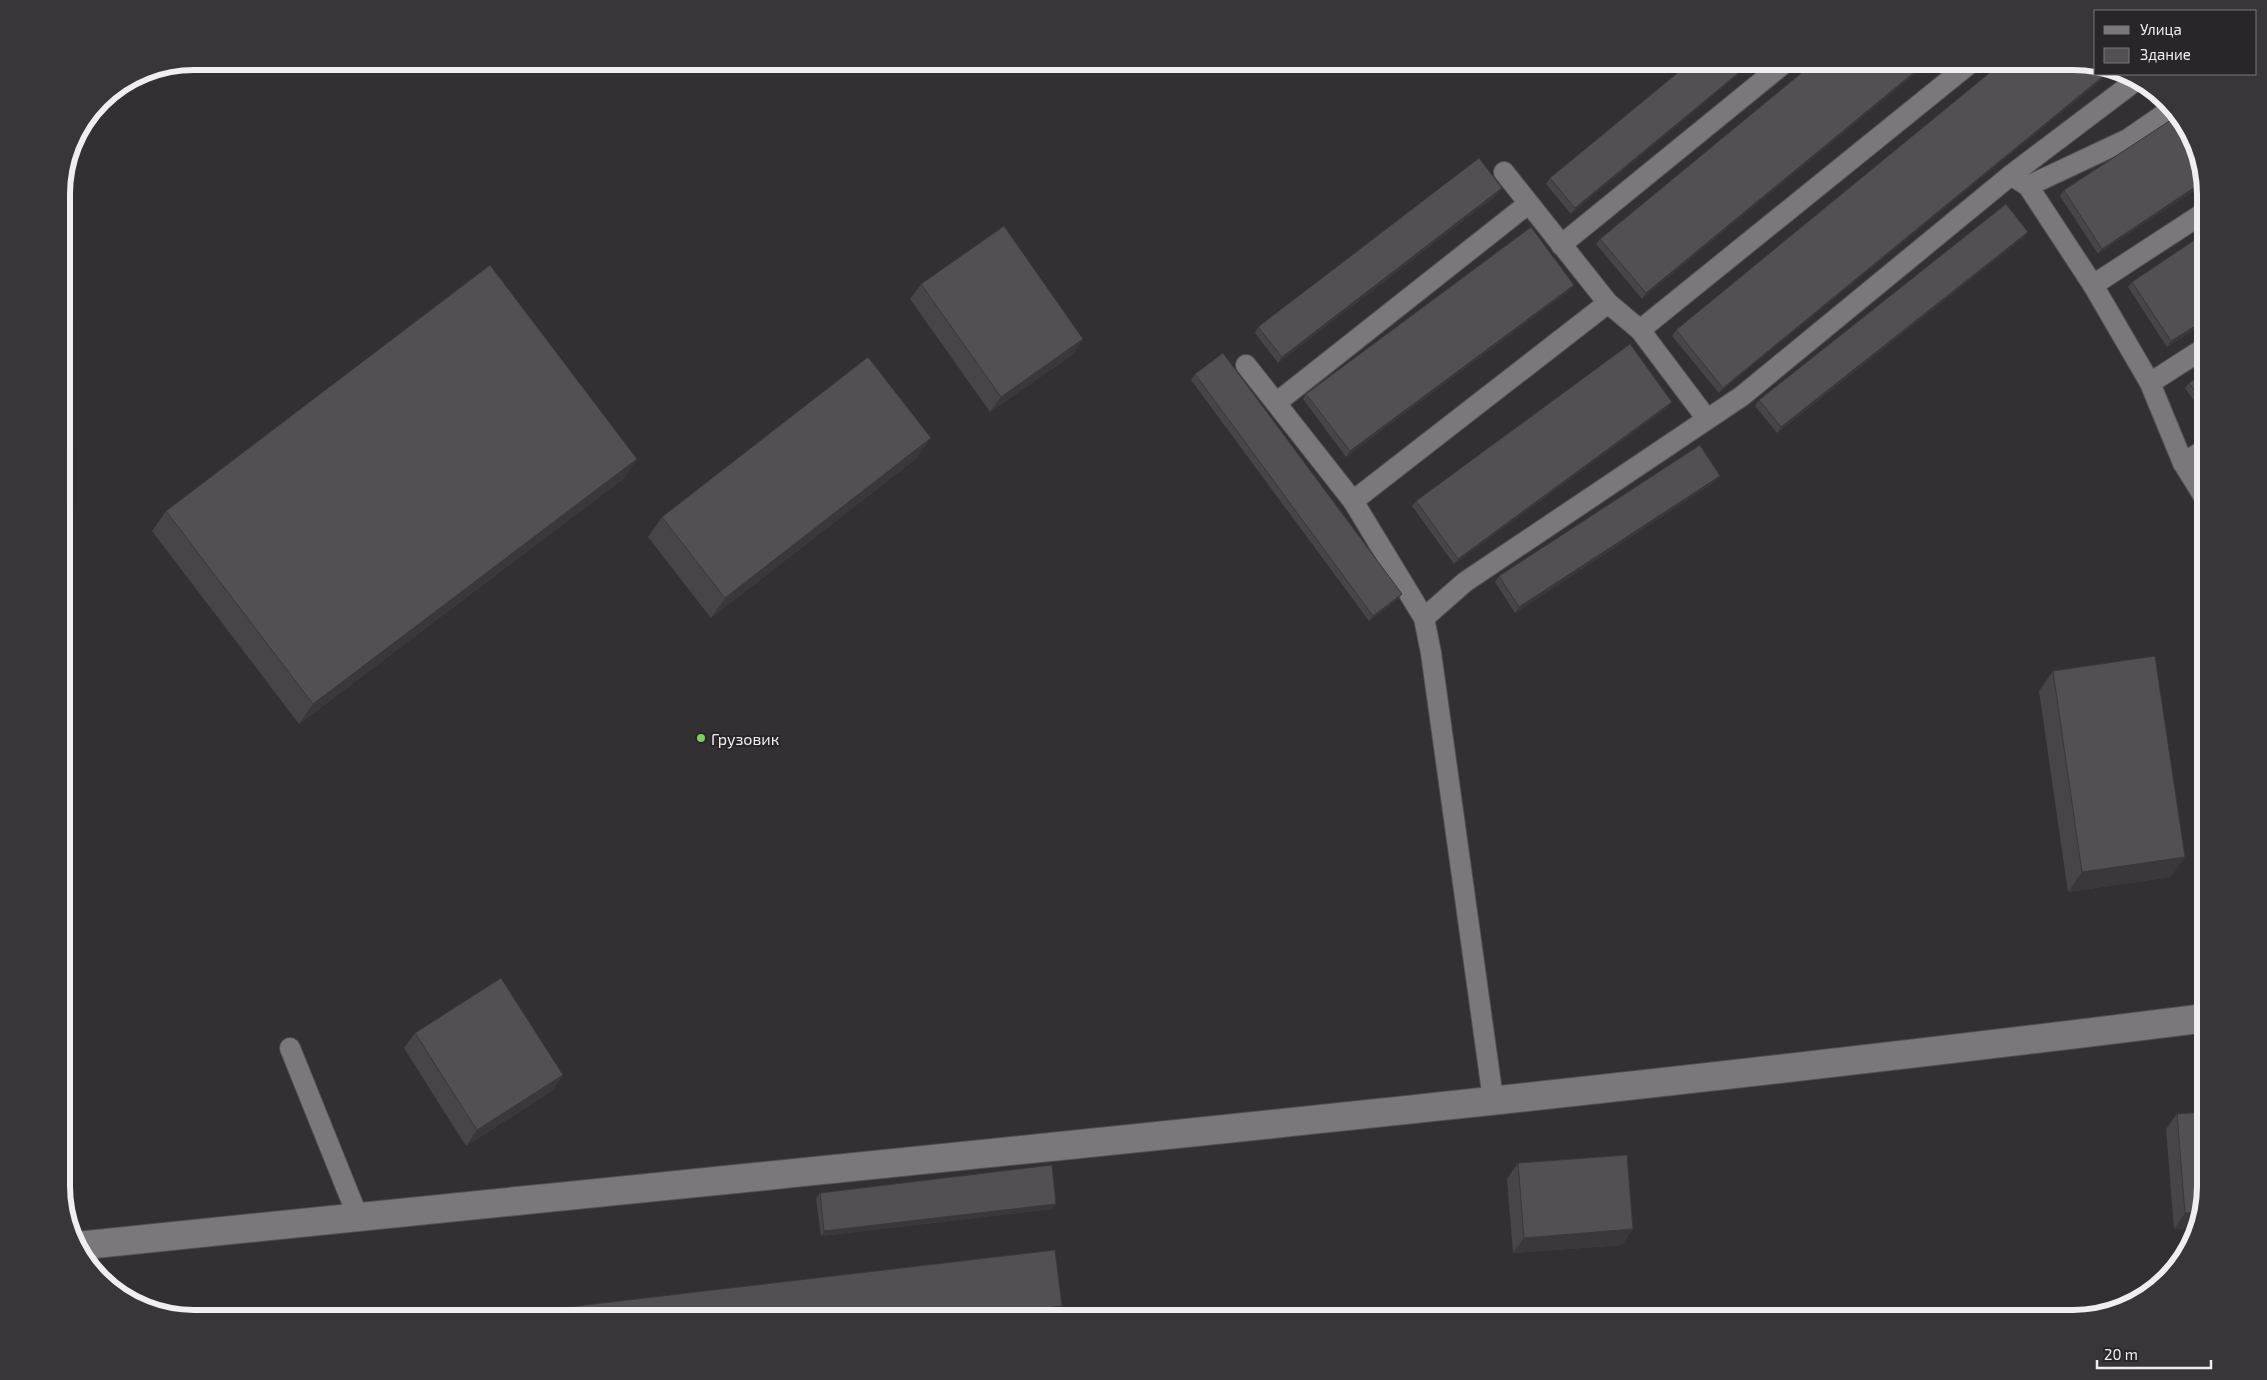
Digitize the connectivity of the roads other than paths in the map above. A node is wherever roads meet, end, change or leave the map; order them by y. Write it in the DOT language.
graph roads {
  1 [pos="1776,70"];
  2 [pos="1962,70"];
  3 [pos="2131,85"];
  4 [pos="2166,113"];
  5 [pos="1504,172"];
  6 [pos="2020,181"];
  7 [pos="1528,204"];
  8 [pos="2197,218"];
  9 [pos="1561,245"];
  10 [pos="2093,285"];
  11 [pos="1608,303"];
  12 [pos="1640,330"];
  13 [pos="2197,353"];
  14 [pos="1246,365"];
  15 [pos="2150,383"];
  16 [pos="1276,403"];
  17 [pos="1707,419"];
  18 [pos="2197,454"];
  19 [pos="2183,463"];
  20 [pos="2197,486"];
  21 [pos="1353,501"];
  22 [pos="1424,618"];
  23 [pos="2197,1019"];
  24 [pos="290,1048"];
  25 [pos="1493,1099"];
  26 [pos="358,1217"];
  27 [pos="85,1245"];
  1 -- 9 [label="lane"];
  2 -- 12 [label="lane"];
  3 -- 6 [label="lane"];
  4 -- 6 [label="lane"];
  5 -- 7 [label="lane"];
  6 -- 10 [label="lane"];
  6 -- 17 [label="lane"];
  7 -- 9 [label="lane"];
  7 -- 16 [label="lane"];
  8 -- 10 [label="lane"];
  9 -- 11 [label="lane"];
  10 -- 15 [label="lane"];
  11 -- 12 [label="lane"];
  11 -- 21 [label="lane"];
  12 -- 17 [label="lane"];
  13 -- 15 [label="lane"];
  14 -- 16 [label="lane"];
  15 -- 19 [label="lane"];
  16 -- 21 [label="lane"];
  17 -- 22 [label="lane"];
  18 -- 19 [label="lane"];
  19 -- 20 [label="lane"];
  21 -- 22 [label="lane"];
  22 -- 25 [label="lane"];
  23 -- 25 [label="street"];
  24 -- 26 [label="lane"];
  25 -- 26 [label="street"];
  26 -- 27 [label="street"];
}
